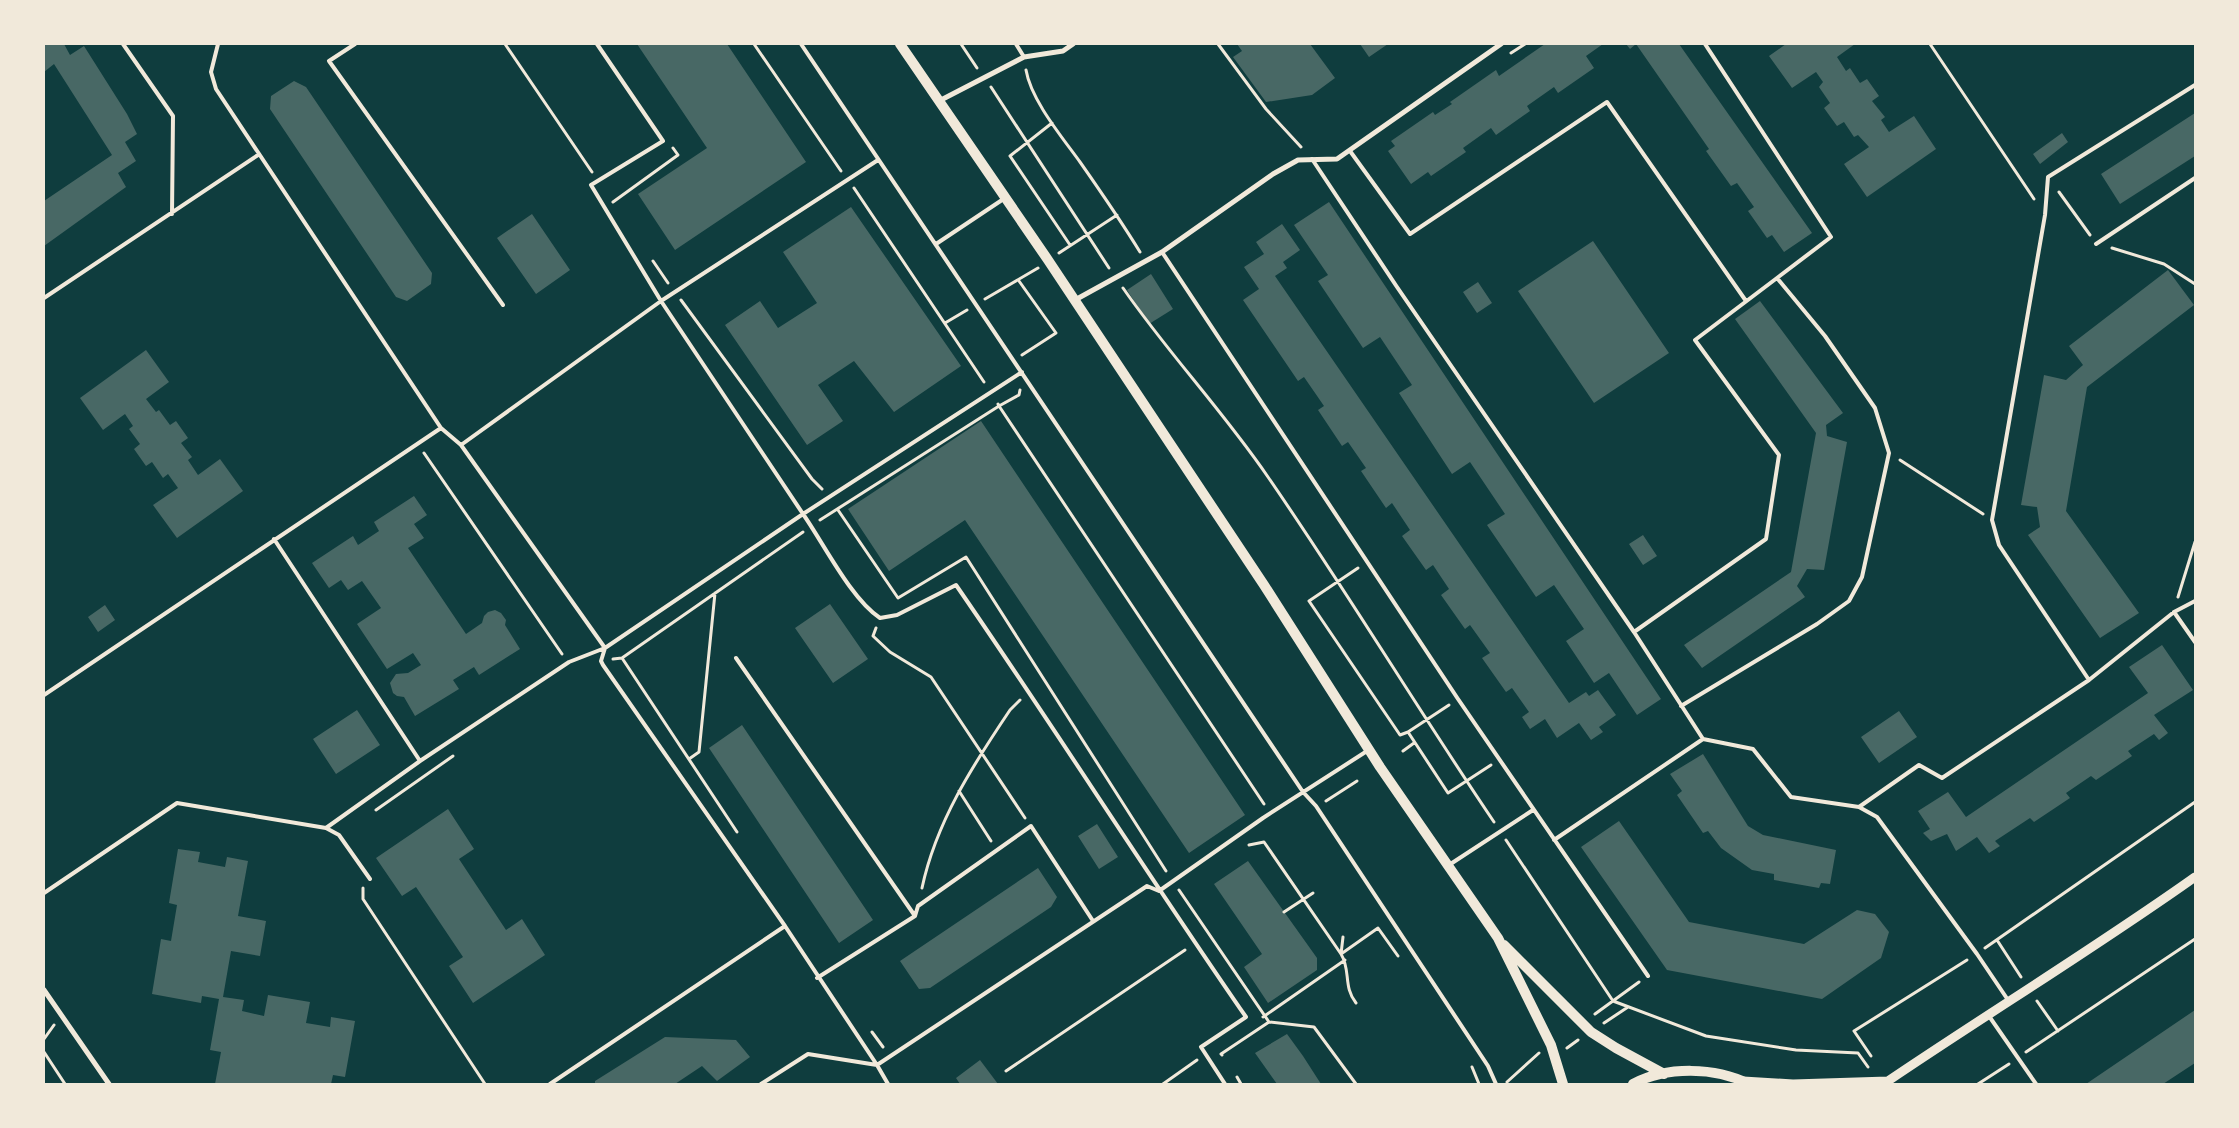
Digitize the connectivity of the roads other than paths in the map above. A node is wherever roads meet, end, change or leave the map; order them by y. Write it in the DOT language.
graph roads {
  1 [pos="123,44"];
  2 [pos="218,44"];
  3 [pos="355,44"];
  4 [pos="597,44"];
  5 [pos="801,44"];
  6 [pos="900,44"];
  7 [pos="1024,44"];
  8 [pos="1074,44"];
  9 [pos="1501,44"];
  10 [pos="1705,44"];
  11 [pos="1017,46"];
  12 [pos="1024,57"];
  13 [pos="2195,85"];
  14 [pos="939,101"];
  15 [pos="1350,151"];
  16 [pos="258,155"];
  17 [pos="1312,159"];
  18 [pos="878,160"];
  19 [pos="2195,178"];
  20 [pos="1005,198"];
  21 [pos="172,214"];
  22 [pos="936,244"];
  23 [pos="2096,244"];
  24 [pos="1162,252"];
  25 [pos="1777,278"];
  26 [pos="44,298"];
  27 [pos="1075,300"];
  28 [pos="1746,300"];
  29 [pos="661,301"];
  30 [pos="503,305"];
  31 [pos="1022,372"];
  32 [pos="441,428"];
  33 [pos="461,445"];
  34 [pos="803,514"];
  35 [pos="274,539"];
  36 [pos="2195,601"];
  37 [pos="2174,612"];
  38 [pos="1634,632"];
  39 [pos="2195,642"];
  40 [pos="605,648"];
  41 [pos="736,658"];
  42 [pos="2089,680"];
  43 [pos="44,695"];
  44 [pos="1680,706"];
  45 [pos="1703,739"];
  46 [pos="1369,750"];
  47 [pos="420,761"];
  48 [pos="1303,792"];
  49 [pos="1859,807"];
  50 [pos="1533,810"];
  51 [pos="326,828"];
  52 [pos="1554,840"];
  53 [pos="1448,866"];
  54 [pos="2195,877"];
  55 [pos="370,879"];
  56 [pos="1159,891"];
  57 [pos="44,893"];
  58 [pos="915,916"];
  59 [pos="1093,921"];
  60 [pos="784,926"];
  61 [pos="1498,938"];
  62 [pos="1648,976"];
  63 [pos="817,978"];
  64 [pos="44,990"];
  65 [pos="2008,1000"];
  66 [pos="1988,1014"];
  67 [pos="876,1065"];
  68 [pos="1664,1074"];
  69 [pos="559,1078"];
  70 [pos="1884,1082"];
  71 [pos="1746,1083"];
  72 [pos="109,1084"];
  73 [pos="550,1084"];
  74 [pos="559,1084"];
  75 [pos="761,1084"];
  76 [pos="888,1084"];
  77 [pos="1225,1084"];
  78 [pos="1498,1084"];
  79 [pos="1563,1084"];
  80 [pos="1633,1084"];
  81 [pos="2036,1084"];
  1 -- 21 [label="lane"];
  2 -- 16 [label="lane"];
  3 -- 30 [label="lane"];
  4 -- 29 [label="lane"];
  5 -- 18 [label="lane"];
  6 -- 14 [label="main road"];
  7 -- 11 [label="lane"];
  8 -- 12 [label="street"];
  9 -- 15 [label="street"];
  10 -- 25 [label="lane"];
  11 -- 12 [label="lane"];
  12 -- 14 [label="street"];
  13 -- 42 [label="lane"];
  14 -- 20 [label="main road"];
  15 -- 17 [label="street"];
  15 -- 28 [label="lane"];
  16 -- 21 [label="lane"];
  16 -- 32 [label="lane"];
  17 -- 24 [label="street"];
  17 -- 38 [label="lane"];
  18 -- 22 [label="lane"];
  18 -- 29 [label="lane"];
  19 -- 23 [label="lane"];
  20 -- 22 [label="lane"];
  20 -- 27 [label="main road"];
  21 -- 26 [label="lane"];
  22 -- 31 [label="lane"];
  24 -- 27 [label="street"];
  24 -- 50 [label="lane"];
  25 -- 28 [label="lane"];
  25 -- 44 [label="lane"];
  27 -- 46 [label="main road"];
  28 -- 38 [label="lane"];
  29 -- 33 [label="lane"];
  29 -- 34 [label="lane"];
  31 -- 34 [label="lane"];
  31 -- 48 [label="lane"];
  32 -- 33 [label="lane"];
  32 -- 35 [label="lane"];
  33 -- 40 [label="lane"];
  34 -- 40 [label="lane"];
  34 -- 56 [label="lane"];
  35 -- 43 [label="lane"];
  35 -- 47 [label="lane"];
  36 -- 37 [label="lane"];
  37 -- 39 [label="lane"];
  37 -- 42 [label="lane"];
  38 -- 44 [label="lane"];
  40 -- 47 [label="lane"];
  40 -- 60 [label="lane"];
  41 -- 58 [label="lane"];
  42 -- 49 [label="lane"];
  44 -- 45 [label="lane"];
  45 -- 49 [label="lane"];
  45 -- 52 [label="lane"];
  46 -- 48 [label="lane"];
  46 -- 53 [label="main road"];
  47 -- 51 [label="lane"];
  48 -- 56 [label="lane"];
  48 -- 78 [label="lane"];
  49 -- 65 [label="lane"];
  50 -- 52 [label="lane"];
  50 -- 53 [label="lane"];
  51 -- 55 [label="lane"];
  51 -- 57 [label="lane"];
  52 -- 62 [label="lane"];
  53 -- 61 [label="main road"];
  54 -- 65 [label="street"];
  56 -- 59 [label="lane"];
  56 -- 77 [label="lane"];
  58 -- 59 [label="lane"];
  58 -- 63 [label="lane"];
  59 -- 67 [label="lane"];
  60 -- 63 [label="lane"];
  60 -- 69 [label="lane"];
  61 -- 68 [label="main road"];
  61 -- 79 [label="main road"];
  63 -- 67 [label="lane"];
  64 -- 72 [label="street"];
  65 -- 66 [label="street"];
  66 -- 70 [label="street"];
  66 -- 81 [label="lane"];
  67 -- 75 [label="lane"];
  67 -- 76 [label="lane"];
  68 -- 71 [label="main road"];
  68 -- 80 [label="main road"];
  69 -- 73 [label="lane"];
  69 -- 74 [label="lane"];
  70 -- 71 [label="street"];
}
